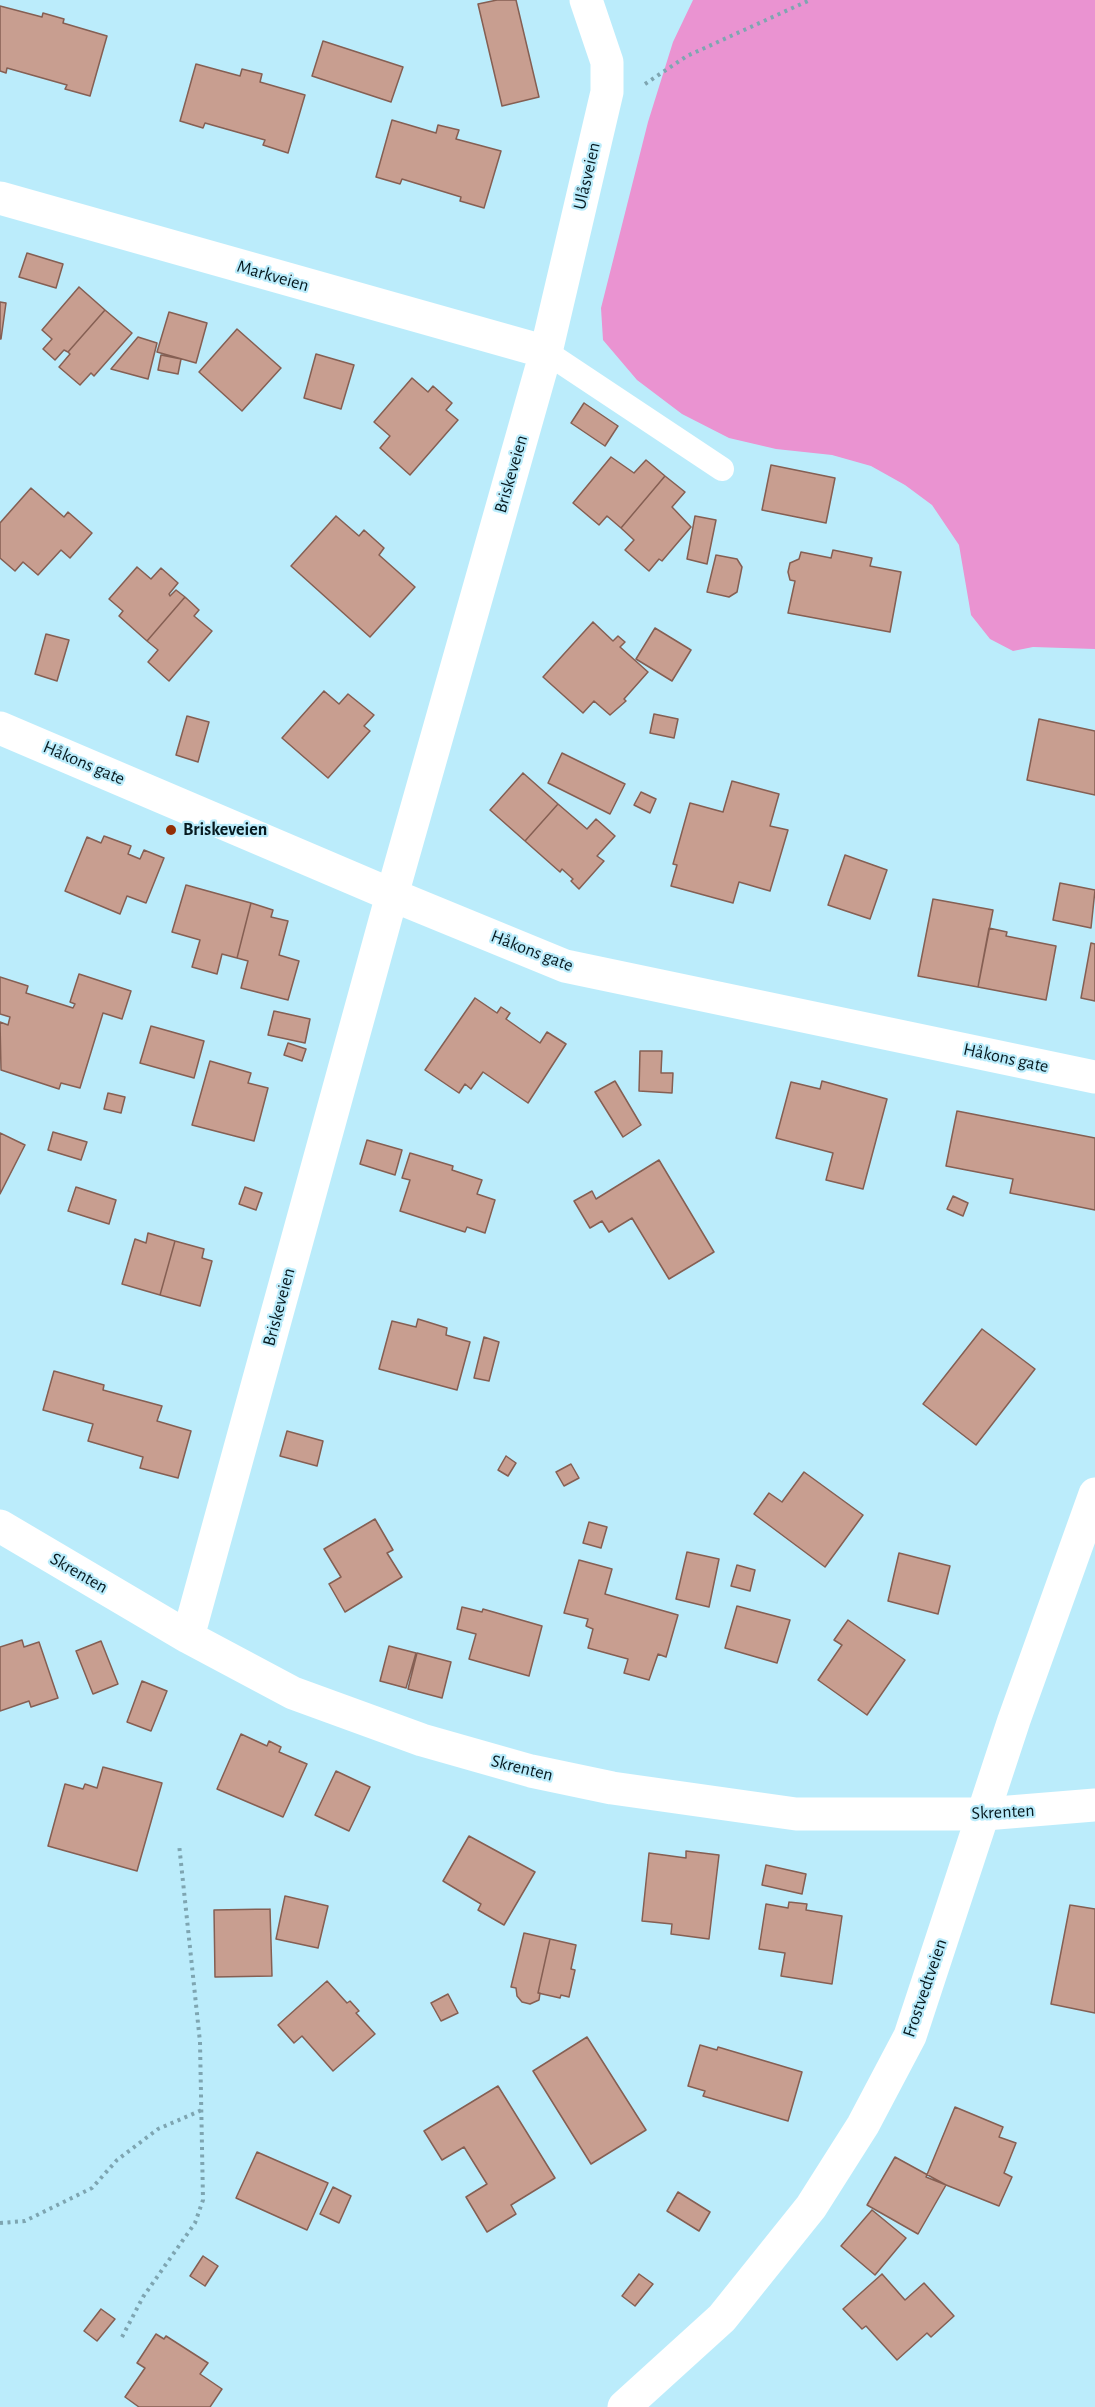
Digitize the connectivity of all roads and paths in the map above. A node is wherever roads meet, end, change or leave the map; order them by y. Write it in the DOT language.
graph roads {
  1 [pos="586,0"];
  2 [pos="810,0"];
  3 [pos="639,88"];
  4 [pos="0,198"];
  5 [pos="546,352"];
  6 [pos="722,469"];
  7 [pos="0,728"];
  8 [pos="392,895"];
  9 [pos="1095,1077"];
  10 [pos="1095,1494"];
  11 [pos="0,1526"];
  12 [pos="188,1637"];
  13 [pos="1095,1805"];
  14 [pos="985,1814"];
  15 [pos="179,1844"];
  16 [pos="202,2110"];
  17 [pos="0,2223"];
  18 [pos="122,2337"];
  19 [pos="624,2407"];
  1 -- 5 [label="street, Ulåsveien"];
  2 -- 3 [label="path"];
  4 -- 5 [label="street, Markveien"];
  5 -- 6 [label="lane"];
  5 -- 8 [label="street, Briskeveien"];
  7 -- 8 [label="street, Håkons gate"];
  8 -- 9 [label="street, Håkons gate"];
  8 -- 12 [label="street, Briskeveien"];
  10 -- 14 [label="street, Frostvedtveien"];
  11 -- 12 [label="street, Skrenten"];
  12 -- 14 [label="street, Skrenten"];
  13 -- 14 [label="street, Skrenten"];
  14 -- 19 [label="street, Frostvedtveien"];
  15 -- 16 [label="path"];
  16 -- 17 [label="path"];
  16 -- 18 [label="path"];
}
